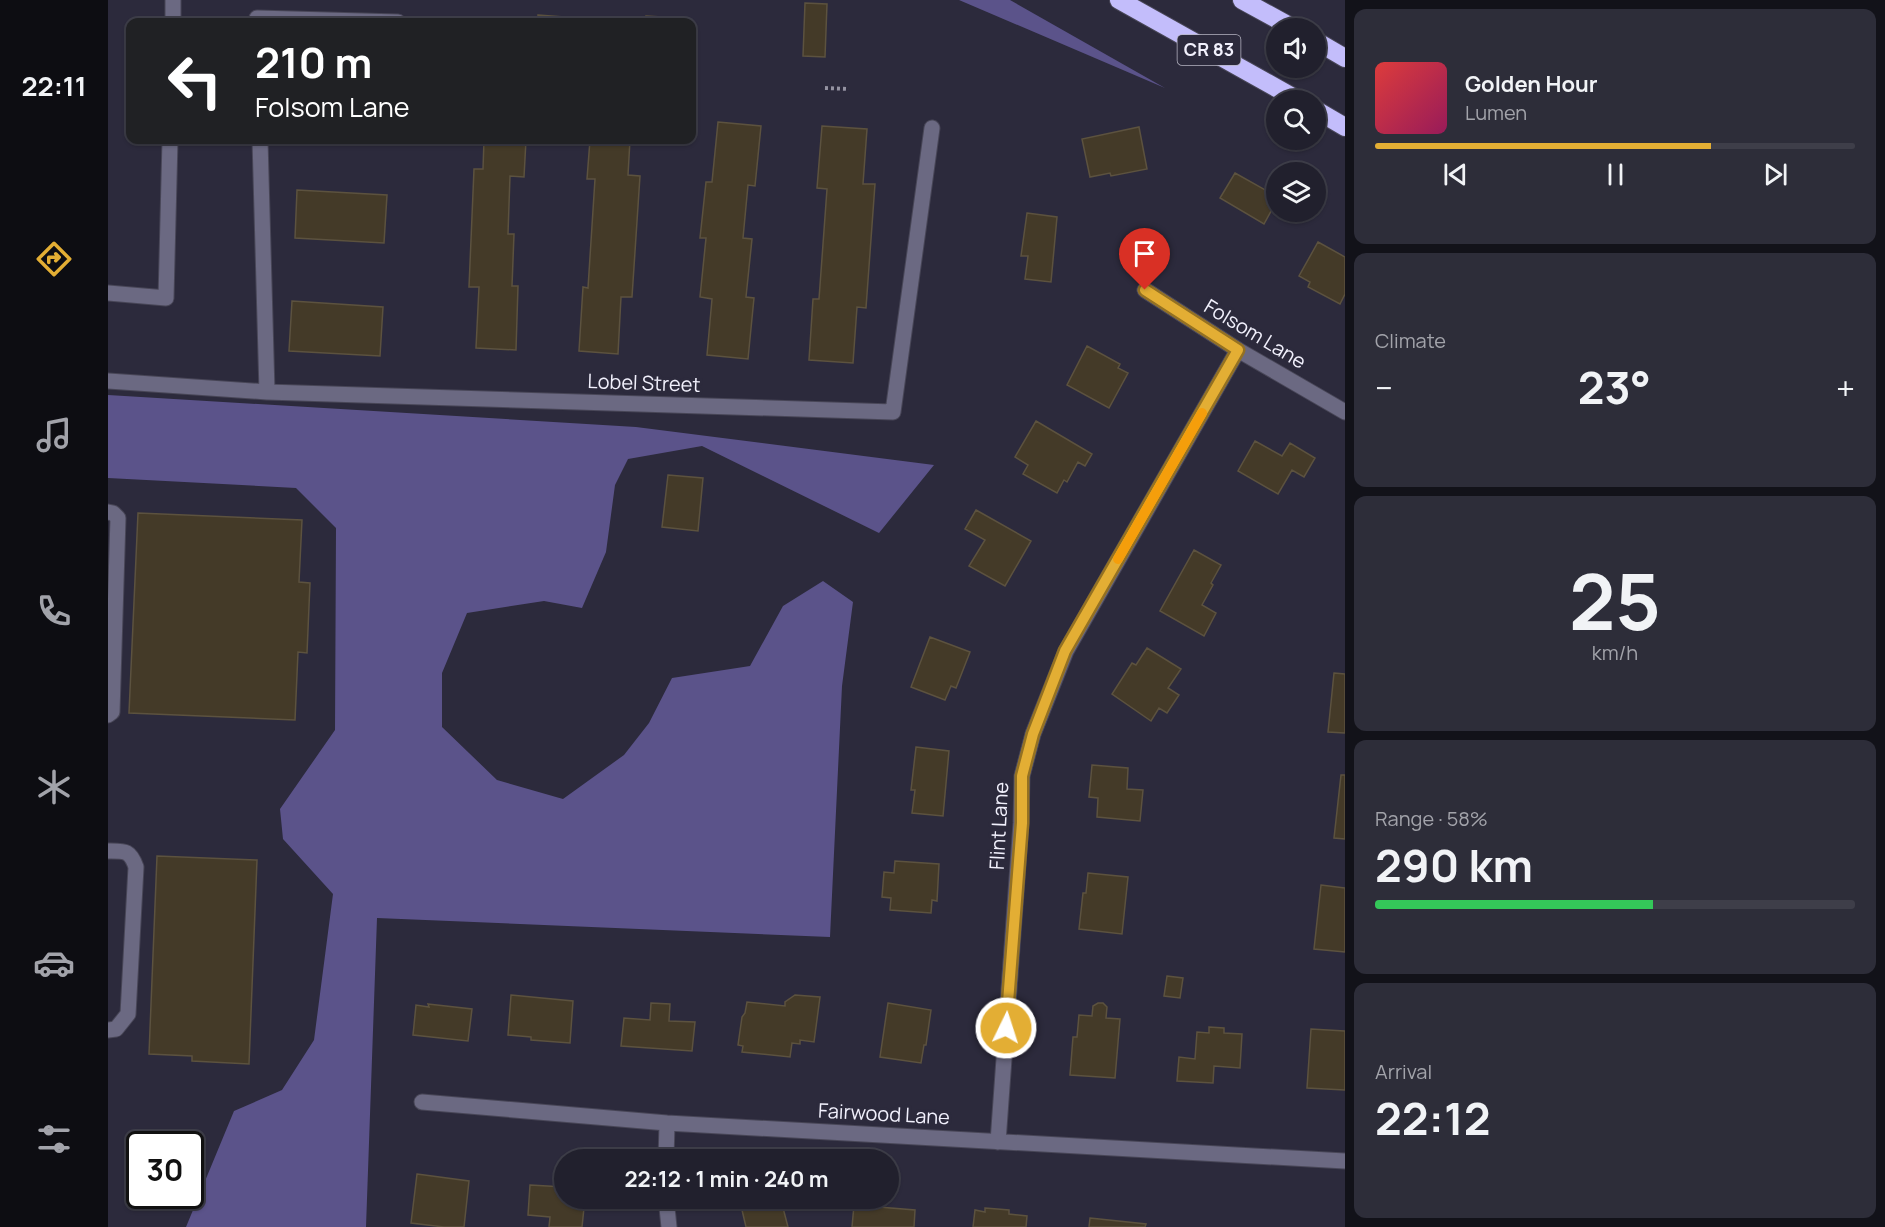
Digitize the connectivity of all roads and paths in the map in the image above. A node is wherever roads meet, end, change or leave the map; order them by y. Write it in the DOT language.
graph roads {
  1 [pos="173,0"];
  2 [pos="1119,0"];
  3 [pos="1242,0"];
  4 [pos="172,18"];
  5 [pos="1275,18"];
  6 [pos="1326,47"];
  7 [pos="1345,58"];
  8 [pos="825,88"];
  9 [pos="849,89"];
  10 [pos="1280,90"];
  11 [pos="1326,116"];
  12 [pos="1345,127"];
  13 [pos="932,128"];
  14 [pos="170,144"];
  15 [pos="260,144"];
  16 [pos="1145,290"];
  17 [pos="108,293"];
  18 [pos="1238,350"];
  19 [pos="108,381"];
  20 [pos="267,392"];
  21 [pos="1345,412"];
  22 [pos="108,512"];
  23 [pos="112,641"];
  24 [pos="108,715"];
  25 [pos="108,851"];
  26 [pos="108,1030"];
  27 [pos="422,1102"];
  28 [pos="667,1123"];
  29 [pos="998,1142"];
  30 [pos="666,1149"];
  31 [pos="1345,1161"];
  32 [pos="667,1209"];
  33 [pos="669,1227"];
  1 -- 4 [label="street"];
  2 -- 10 [label="highway, CR 83"];
  3 -- 5 [label="highway"];
  6 -- 7 [label="highway"];
  8 -- 9 [label="path"];
  11 -- 12 [label="highway"];
  13 -- 20 [label="street, Lobel Street"];
  14 -- 17 [label="street"];
  15 -- 20 [label="street"];
  16 -- 18 [label="street, Folsom Lane"];
  18 -- 21 [label="street, Folsom Lane"];
  18 -- 29 [label="street, Flint Lane"];
  19 -- 20 [label="street, Lobel Street"];
  22 -- 23 [label="street"];
  23 -- 24 [label="street"];
  25 -- 26 [label="street"];
  27 -- 28 [label="street, Fairwood Lane"];
  28 -- 29 [label="street, Fairwood Lane"];
  28 -- 30 [label="street"];
  29 -- 31 [label="street, Fairwood Lane"];
  32 -- 33 [label="street"];
}
